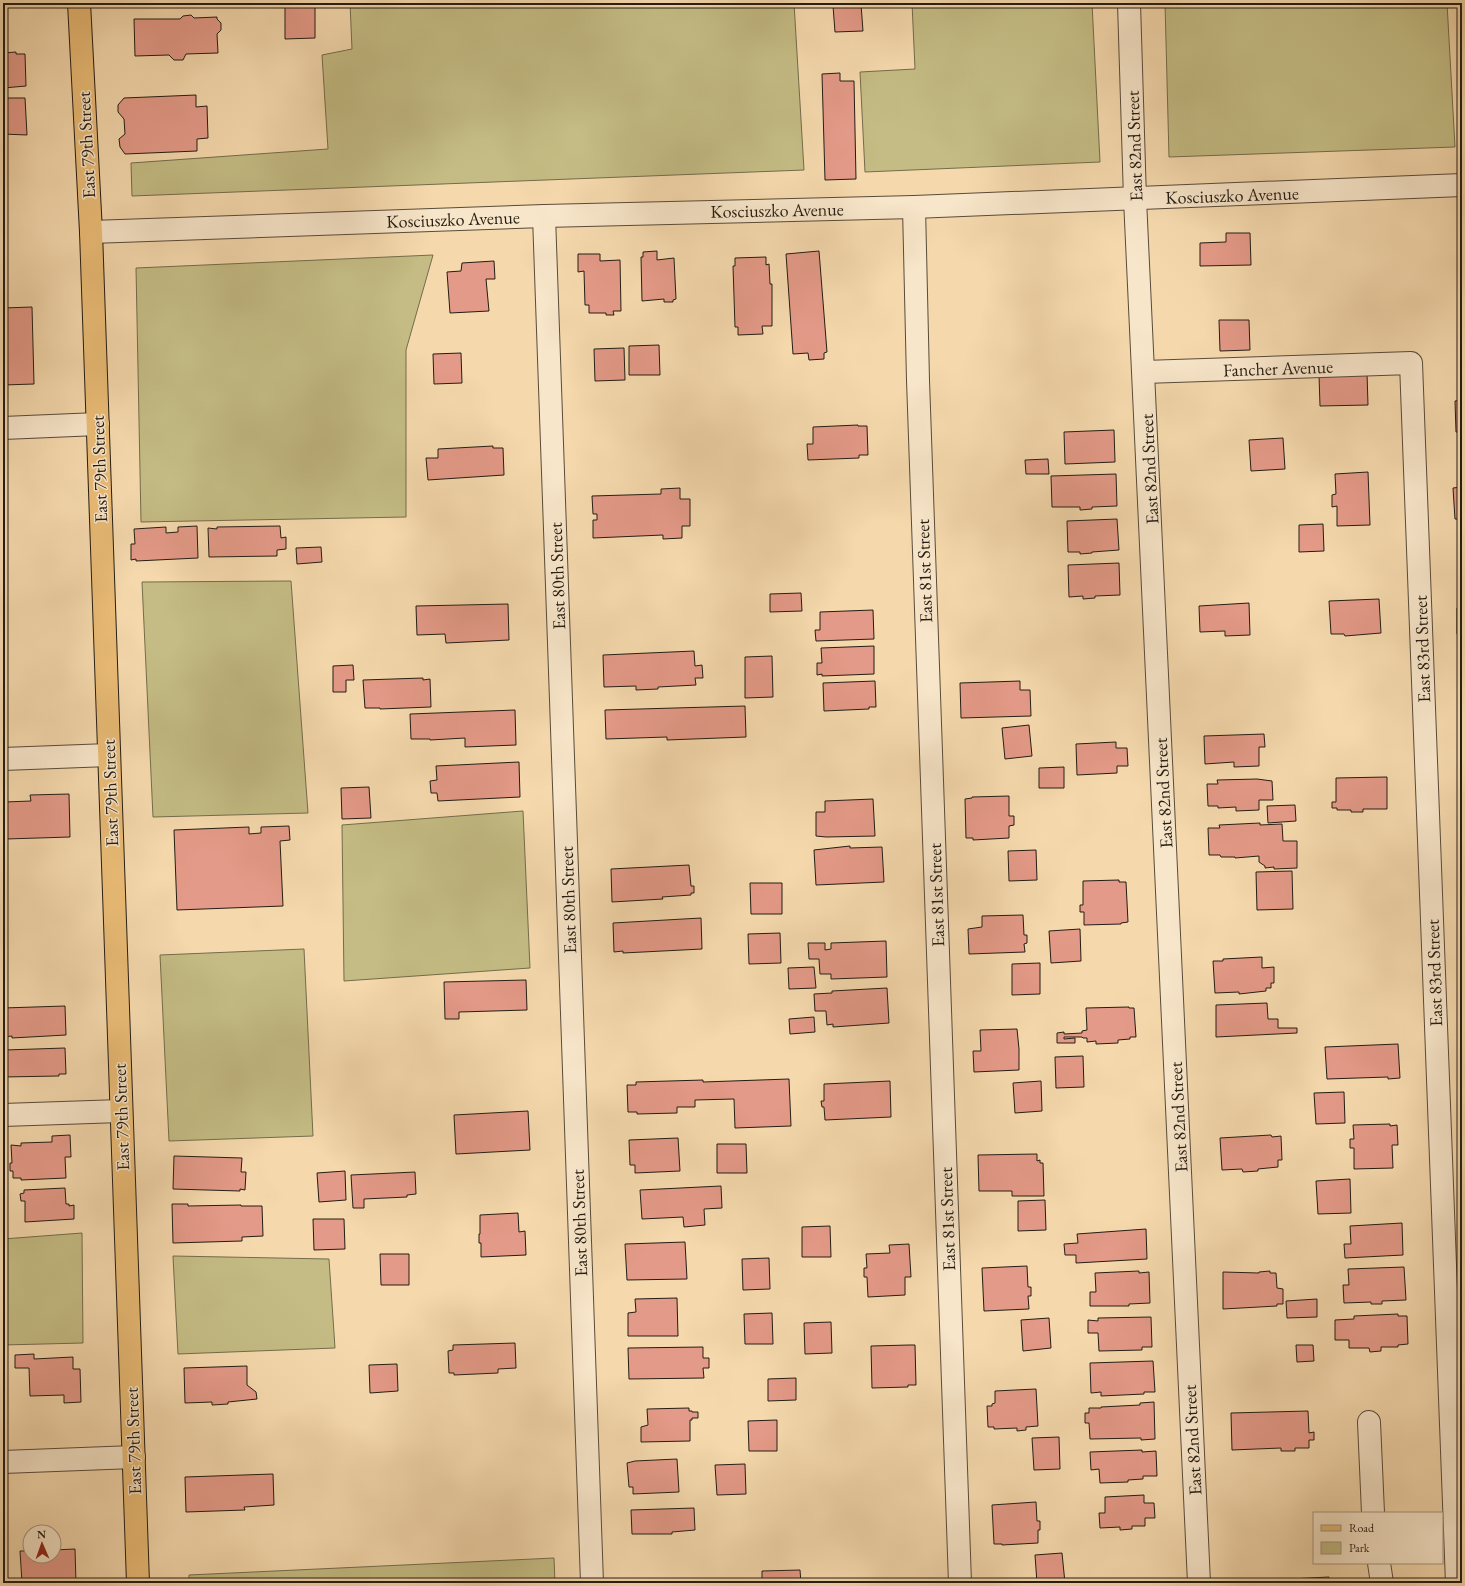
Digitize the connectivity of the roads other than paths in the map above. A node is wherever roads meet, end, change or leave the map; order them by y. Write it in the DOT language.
graph roads {
  1 [pos="79,3"];
  2 [pos="1129,3"];
  3 [pos="1462,185"];
  4 [pos="1135,199"];
  5 [pos="914,206"];
  6 [pos="544,216"];
  7 [pos="91,232"];
  8 [pos="1411,363"];
  9 [pos="1144,372"];
  10 [pos="98,424"];
  11 [pos="3,428"];
  12 [pos="109,755"];
  13 [pos="3,759"];
  14 [pos="121,1111"];
  15 [pos="3,1115"];
  16 [pos="1369,1422"];
  17 [pos="134,1457"];
  18 [pos="3,1462"];
  19 [pos="1373,1512"];
  20 [pos="1448,1520"];
  21 [pos="1379,1564"];
  22 [pos="138,1583"];
  23 [pos="592,1583"];
  24 [pos="960,1583"];
  25 [pos="1199,1583"];
  26 [pos="1382,1583"];
  27 [pos="1457,1583"];
  1 -- 7 [label="main road, East 79th Street"];
  2 -- 4 [label="street, East 82nd Street"];
  3 -- 4 [label="street, Kosciuszko Avenue"];
  4 -- 5 [label="street, Kosciuszko Avenue"];
  4 -- 9 [label="street, East 82nd Street"];
  5 -- 6 [label="street, Kosciuszko Avenue"];
  5 -- 24 [label="street, East 81st Street"];
  6 -- 7 [label="street, Kosciuszko Avenue"];
  6 -- 23 [label="street, East 80th Street"];
  7 -- 10 [label="main road, East 79th Street"];
  8 -- 9 [label="street, Fancher Avenue"];
  8 -- 20 [label="street, East 83rd Street"];
  9 -- 25 [label="street, East 82nd Street"];
  10 -- 11 [label="street"];
  10 -- 12 [label="main road, East 79th Street"];
  12 -- 13 [label="street"];
  12 -- 14 [label="main road, East 79th Street"];
  14 -- 15 [label="street"];
  14 -- 17 [label="main road, East 79th Street"];
  16 -- 19 [label="street"];
  17 -- 18 [label="street"];
  17 -- 22 [label="main road, East 79th Street"];
  20 -- 27 [label="street, East 83rd Street"];
  21 -- 26 [label="street"];
}
